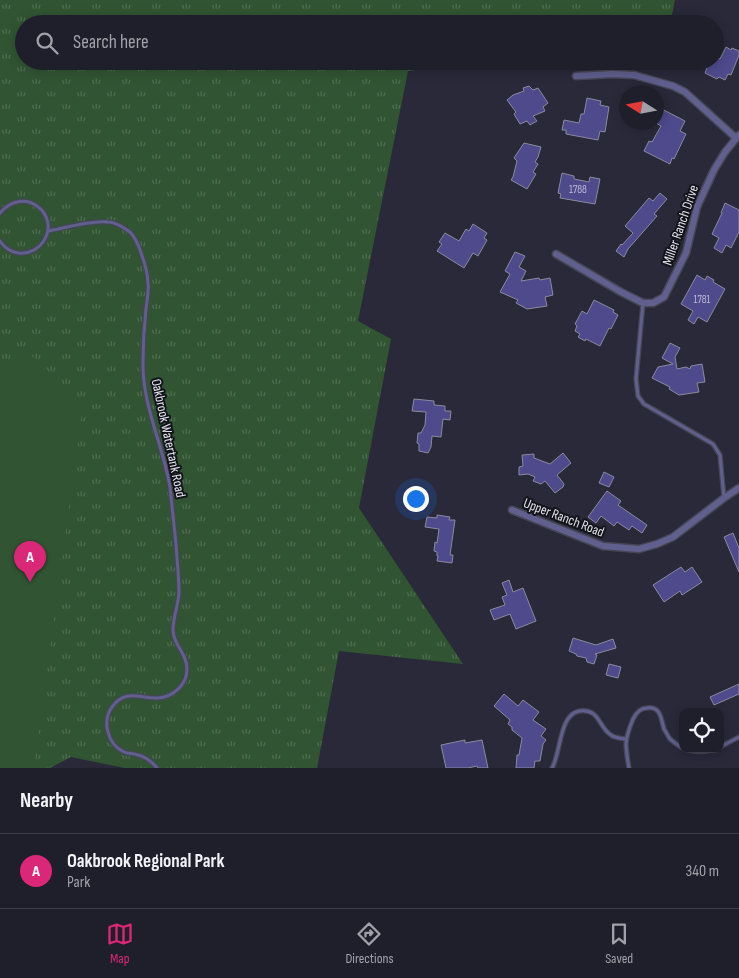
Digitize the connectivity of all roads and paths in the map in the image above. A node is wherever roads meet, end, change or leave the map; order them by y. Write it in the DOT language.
graph roads {
  1 [pos="576,76"];
  2 [pos="738,137"];
  3 [pos="0,212"];
  4 [pos="48,231"];
  5 [pos="0,241"];
  6 [pos="556,254"];
  7 [pos="643,303"];
  8 [pos="739,488"];
  9 [pos="724,498"];
  10 [pos="512,510"];
  11 [pos="739,737"];
  12 [pos="625,739"];
  13 [pos="679,745"];
  14 [pos="724,745"];
  15 [pos="156,768"];
  16 [pos="552,768"];
  17 [pos="629,768"];
  1 -- 2 [label="street"];
  2 -- 7 [label="street, Miller Ranch Drive"];
  3 -- 4 [label="lane"];
  4 -- 5 [label="lane"];
  4 -- 15 [label="lane, Oakbrook Watertank Road"];
  6 -- 7 [label="street"];
  7 -- 9 [label="lane"];
  8 -- 9 [label="street, Upper Ranch Road"];
  9 -- 10 [label="street, Upper Ranch Road"];
  11 -- 14 [label="lane"];
  12 -- 13 [label="lane"];
  12 -- 16 [label="lane"];
  12 -- 17 [label="lane"];
}
